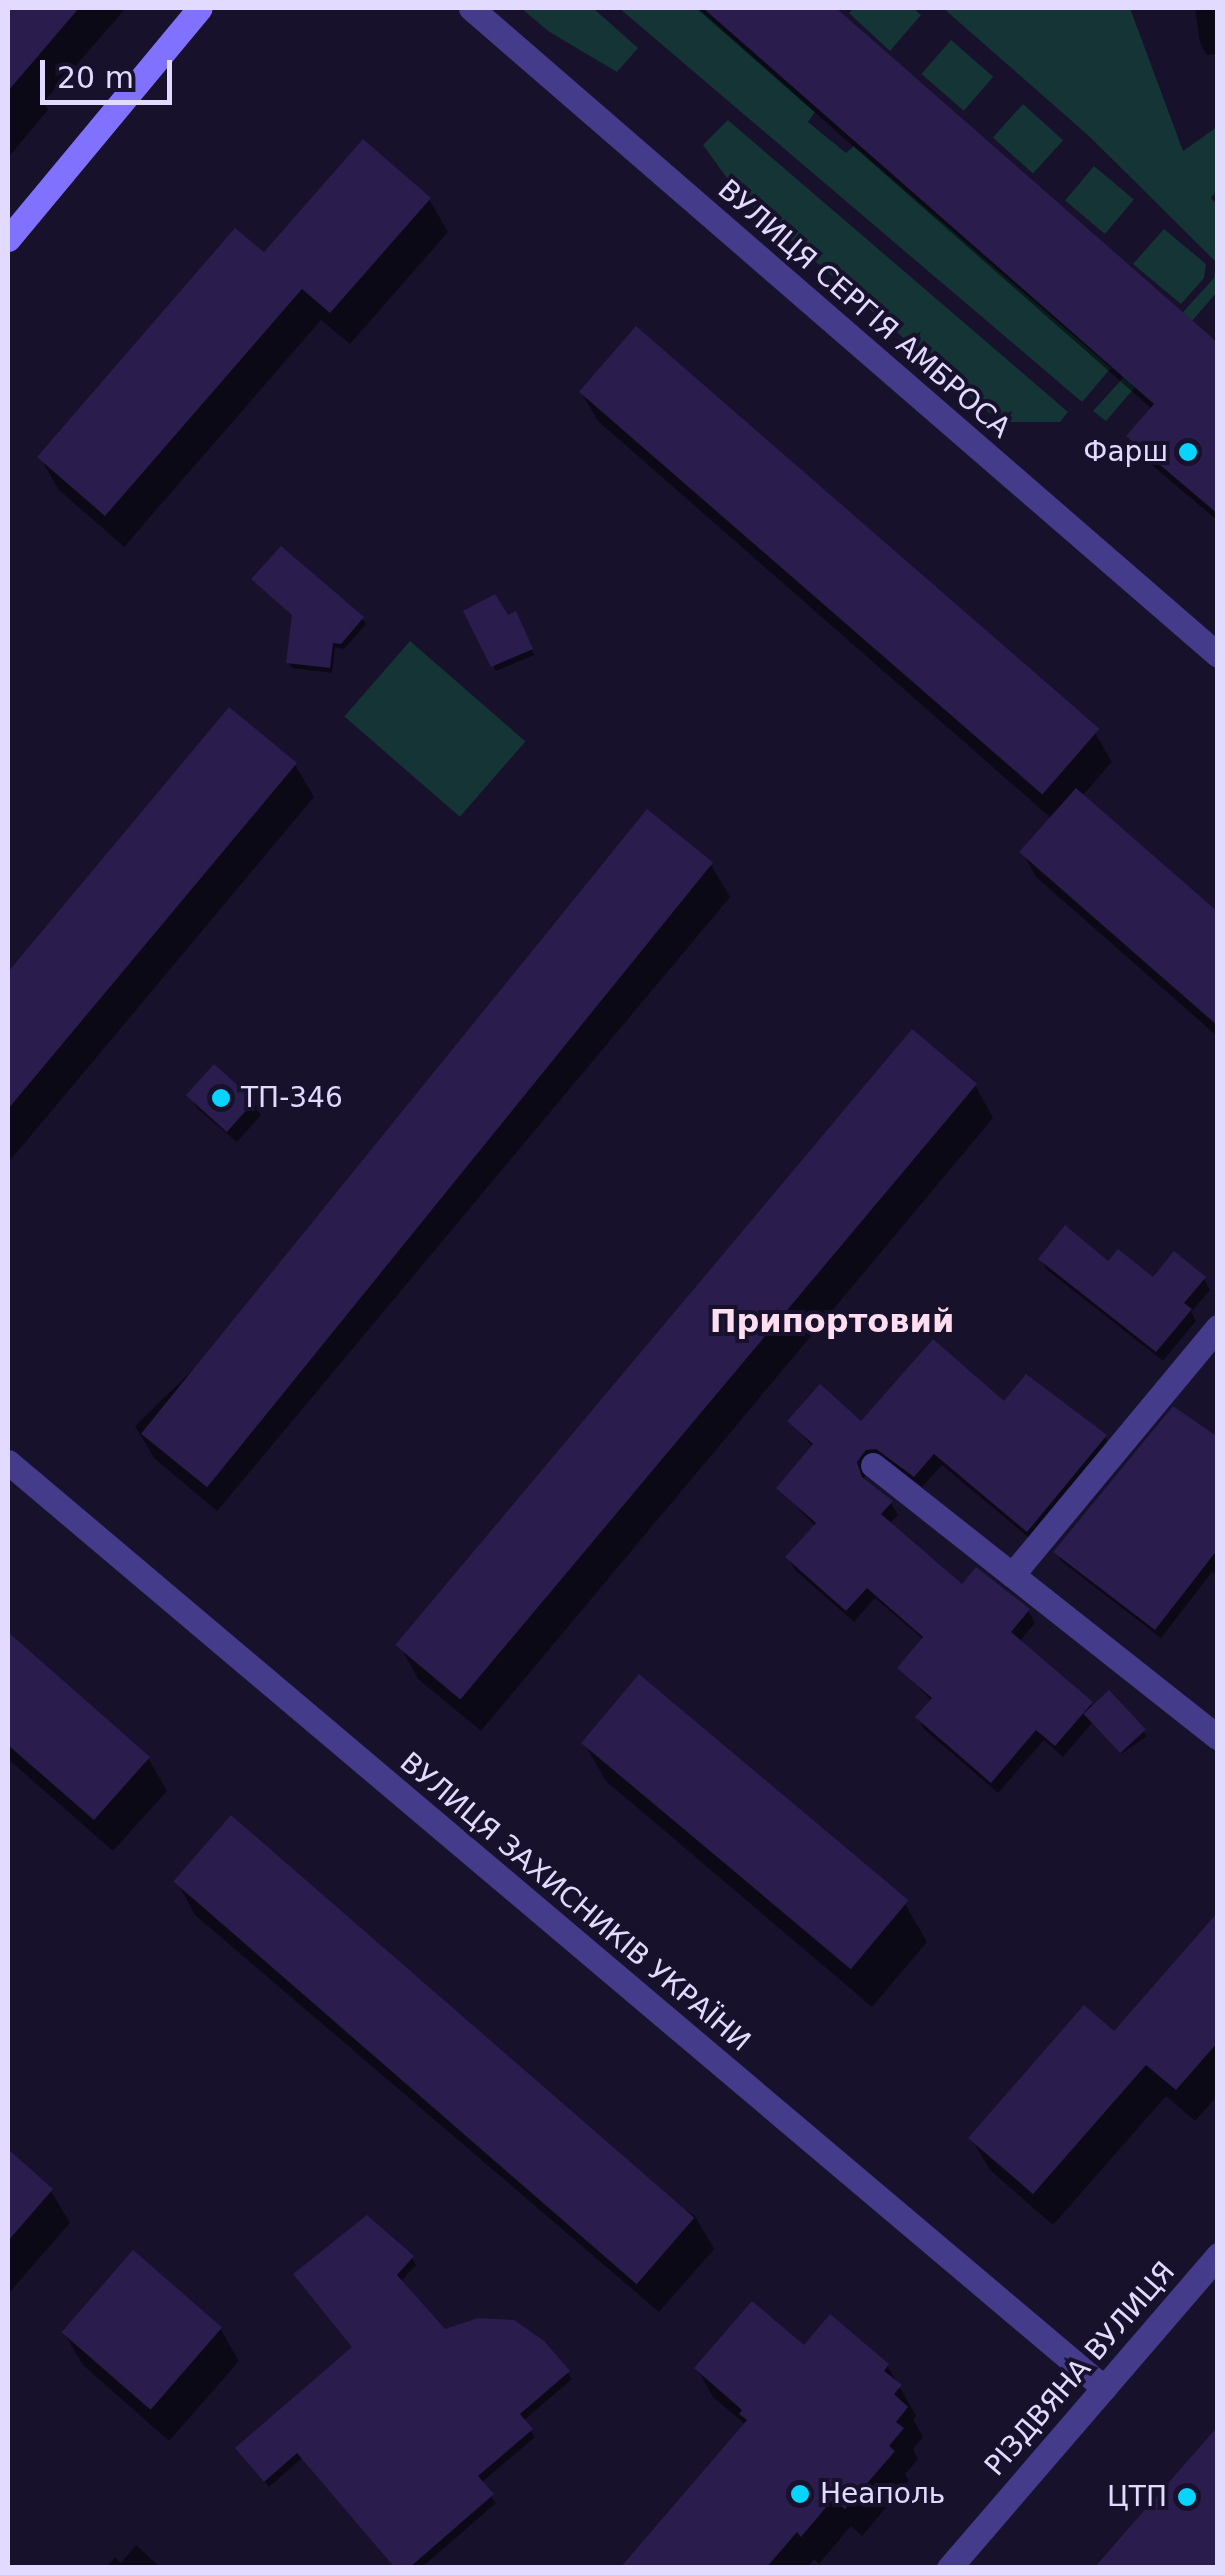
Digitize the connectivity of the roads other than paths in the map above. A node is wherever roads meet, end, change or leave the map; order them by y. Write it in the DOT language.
graph roads {
  1 [pos="200,8"];
  2 [pos="471,8"];
  3 [pos="8,239"];
  4 [pos="1218,655"];
  5 [pos="1218,1327"];
  6 [pos="8,1462"];
  7 [pos="874,1465"];
  8 [pos="1012,1575"];
  9 [pos="1218,1737"];
  10 [pos="1218,2255"];
  11 [pos="1104,2388"];
  12 [pos="949,2568"];
  1 -- 3 [label="street"];
  2 -- 4 [label="street, ВУЛИЦЯ СЕРГІЯ АМБРОСА"];
  5 -- 8 [label="street"];
  6 -- 11 [label="street, ВУЛИЦЯ ЗАХИСНИКІВ УКРАЇНИ"];
  7 -- 8 [label="street"];
  8 -- 9 [label="street"];
  10 -- 11 [label="street, РІЗДВЯНА ВУЛИЦЯ"];
  11 -- 12 [label="street, РІЗДВЯНА ВУЛИЦЯ"];
}
